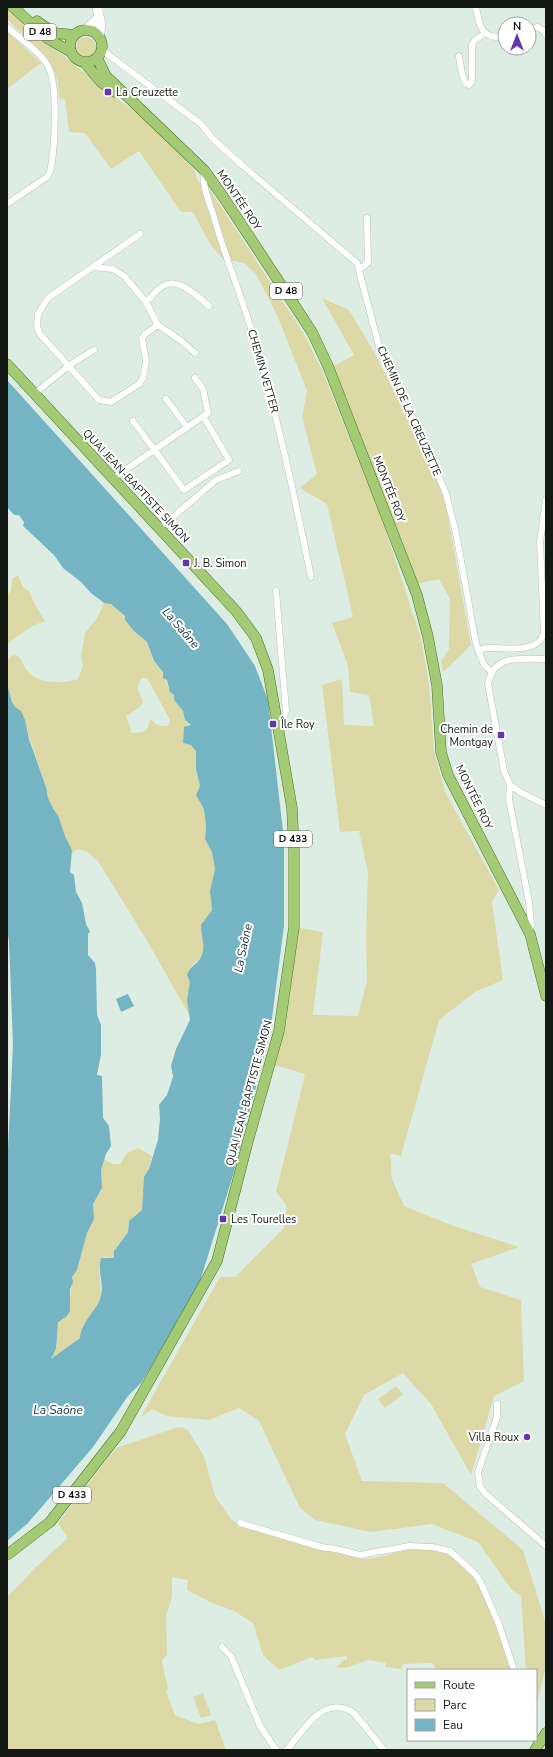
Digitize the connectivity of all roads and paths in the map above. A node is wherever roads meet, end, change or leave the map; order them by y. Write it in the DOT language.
graph roads {
  1 [pos="13,7"];
  2 [pos="22,7"];
  3 [pos="97,7"];
  4 [pos="476,7"];
  5 [pos="99,17"];
  6 [pos="7,27"];
  7 [pos="537,27"];
  8 [pos="86,30"];
  9 [pos="484,34"];
  10 [pos="75,35"];
  11 [pos="546,35"];
  12 [pos="497,36"];
  13 [pos="99,37"];
  14 [pos="71,52"];
  15 [pos="100,54"];
  16 [pos="459,56"];
  17 [pos="84,62"];
  18 [pos="129,100"];
  19 [pos="204,170"];
  20 [pos="7,204"];
  21 [pos="367,218"];
  22 [pos="140,234"];
  23 [pos="358,266"];
  24 [pos="93,267"];
  25 [pos="146,302"];
  26 [pos="209,306"];
  27 [pos="158,325"];
  28 [pos="94,350"];
  29 [pos="196,354"];
  30 [pos="7,364"];
  31 [pos="69,366"];
  32 [pos="195,378"];
  33 [pos="34,394"];
  34 [pos="166,399"];
  35 [pos="203,416"];
  36 [pos="133,421"];
  37 [pos="187,428"];
  38 [pos="154,450"];
  39 [pos="239,471"];
  40 [pos="112,479"];
  41 [pos="546,499"];
  42 [pos="159,529"];
  43 [pos="546,534"];
  44 [pos="540,542"];
  45 [pos="311,577"];
  46 [pos="276,591"];
  47 [pos="479,651"];
  48 [pos="546,659"];
  49 [pos="491,671"];
  50 [pos="277,722"];
  51 [pos="510,785"];
  52 [pos="546,805"];
  53 [pos="530,934"];
  54 [pos="546,996"];
  55 [pos="496,1404"];
  56 [pos="240,1523"];
  57 [pos="546,1546"];
  58 [pos="7,1555"];
  59 [pos="222,1648"];
  60 [pos="514,1669"];
  61 [pos="546,1733"];
  62 [pos="536,1746"];
  63 [pos="276,1750"];
  64 [pos="287,1750"];
  65 [pos="384,1750"];
  1 -- 14 [label="main road, D 48"];
  2 -- 10 [label="main road, D 48"];
  3 -- 5 [label="street"];
  4 -- 9 [label="street"];
  5 -- 8 [label="street"];
  5 -- 13 [label="street"];
  6 -- 20 [label="street"];
  7 -- 11 [label="street"];
  8 -- 10 [label="main road"];
  8 -- 13 [label="main road"];
  9 -- 12 [label="street"];
  9 -- 16 [label="street"];
  10 -- 14 [label="main road"];
  13 -- 15 [label="main road"];
  14 -- 17 [label="main road"];
  15 -- 17 [label="main road"];
  15 -- 18 [label="main road, D 48"];
  15 -- 23 [label="street"];
  17 -- 18 [label="main road, D 48"];
  18 -- 19 [label="main road, MONTÉE ROY / D 48"];
  19 -- 45 [label="street, CHEMIN VETTER"];
  19 -- 53 [label="main road, MONTÉE ROY / D 48"];
  21 -- 23 [label="street"];
  22 -- 24 [label="street"];
  23 -- 47 [label="street, CHEMIN DE LA CREUZETTE"];
  24 -- 25 [label="street"];
  24 -- 31 [label="street"];
  25 -- 26 [label="street"];
  25 -- 27 [label="street"];
  27 -- 29 [label="street"];
  27 -- 31 [label="street"];
  28 -- 31 [label="street"];
  30 -- 33 [label="main road, QUAI JEAN-BAPTISTE SIMON / D 433"];
  31 -- 33 [label="street"];
  32 -- 35 [label="street"];
  33 -- 40 [label="main road, QUAI JEAN-BAPTISTE SIMON / D 433"];
  34 -- 37 [label="street"];
  35 -- 37 [label="street"];
  35 -- 38 [label="street"];
  36 -- 38 [label="street"];
  37 -- 38 [label="street"];
  38 -- 40 [label="street"];
  39 -- 42 [label="street"];
  40 -- 42 [label="main road, QUAI JEAN-BAPTISTE SIMON / D 433"];
  41 -- 44 [label="street"];
  42 -- 50 [label="main road, QUAI JEAN-BAPTISTE SIMON / D 433"];
  43 -- 44 [label="street"];
  44 -- 47 [label="street"];
  46 -- 50 [label="street"];
  47 -- 49 [label="street, CHEMIN DE LA CREUZETTE"];
  48 -- 49 [label="street"];
  49 -- 51 [label="street"];
  50 -- 58 [label="main road, QUAI JEAN-BAPTISTE SIMON / D 433"];
  51 -- 52 [label="street"];
  51 -- 53 [label="street"];
  53 -- 54 [label="main road, D 48"];
  55 -- 57 [label="street"];
  56 -- 60 [label="street"];
  59 -- 63 [label="street"];
  61 -- 62 [label="main road"];
  64 -- 65 [label="street"];
}
